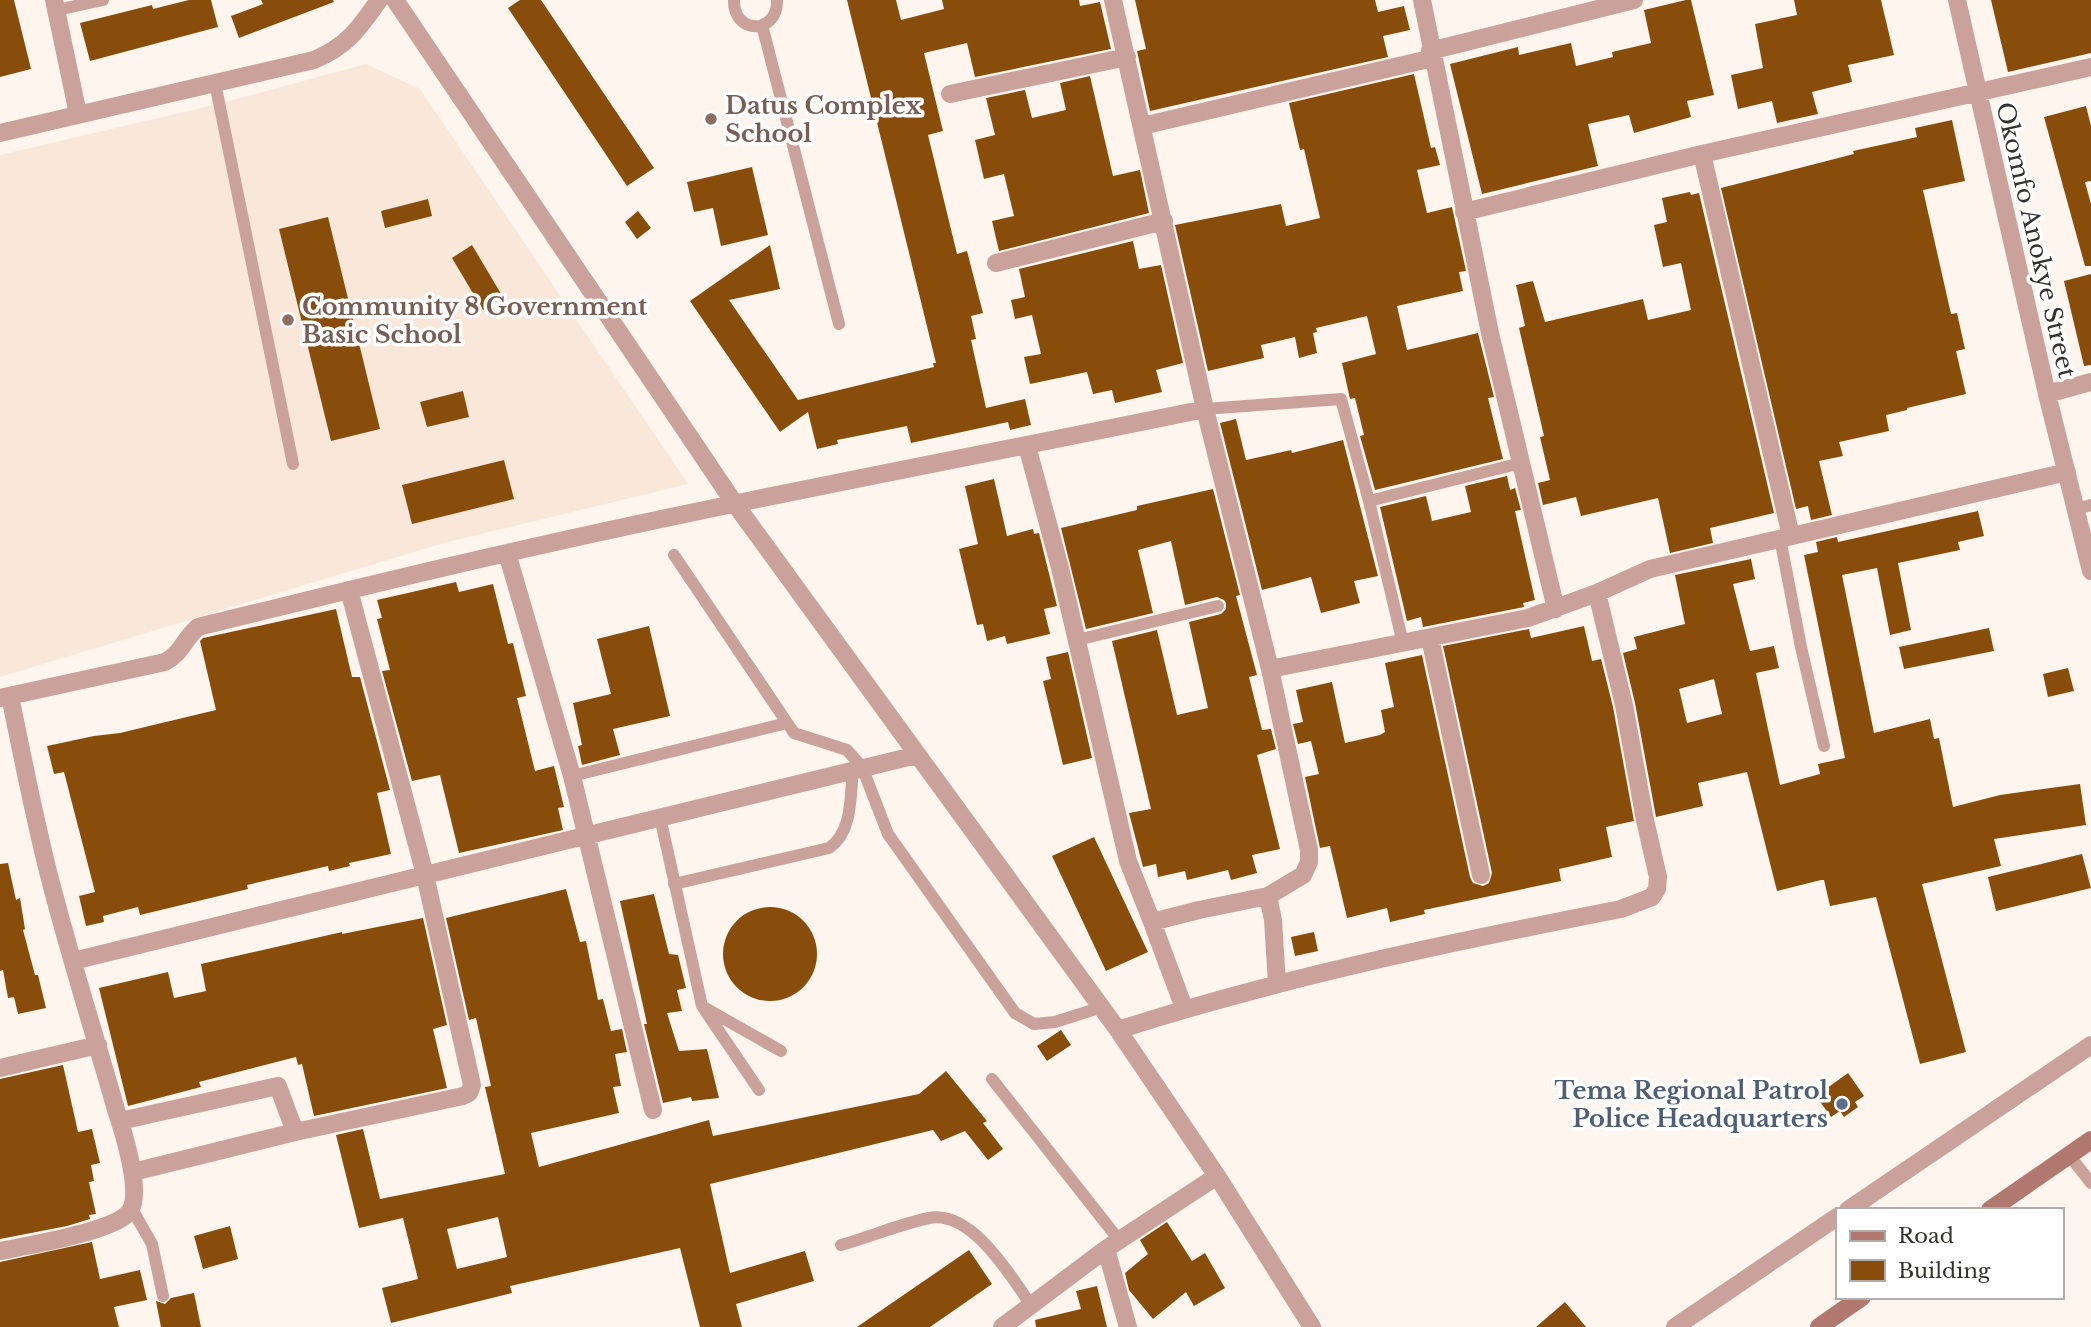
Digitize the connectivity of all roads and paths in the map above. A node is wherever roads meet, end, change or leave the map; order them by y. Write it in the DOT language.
graph roads {
  1 [pos="103,0"];
  2 [pos="379,0"];
  3 [pos="395,0"];
  4 [pos="734,0"];
  5 [pos="777,0"];
  6 [pos="1113,0"];
  7 [pos="1422,0"];
  8 [pos="1634,0"];
  9 [pos="1957,0"];
  10 [pos="56,5"];
  11 [pos="762,26"];
  12 [pos="1432,55"];
  13 [pos="1127,57"];
  14 [pos="2091,67"];
  15 [pos="215,83"];
  16 [pos="950,94"];
  17 [pos="1977,94"];
  18 [pos="78,114"];
  19 [pos="1142,126"];
  20 [pos="0,133"];
  21 [pos="1702,154"];
  22 [pos="1464,212"];
  23 [pos="1164,221"];
  24 [pos="996,263"];
  25 [pos="839,324"];
  26 [pos="2091,382"];
  27 [pos="2047,394"];
  28 [pos="1205,409"];
  29 [pos="1027,446"];
  30 [pos="1521,463"];
  31 [pos="293,464"];
  32 [pos="2067,472"];
  33 [pos="1369,501"];
  34 [pos="734,504"];
  35 [pos="2084,507"];
  36 [pos="1786,537"];
  37 [pos="507,553"];
  38 [pos="674,555"];
  39 [pos="2091,571"];
  40 [pos="349,590"];
  41 [pos="1597,593"];
  42 [pos="1218,606"];
  43 [pos="1556,609"];
  44 [pos="1430,638"];
  45 [pos="1077,640"];
  46 [pos="1403,643"];
  47 [pos="1270,669"];
  48 [pos="5,697"];
  49 [pos="787,723"];
  50 [pos="1824,746"];
  51 [pos="917,755"];
  52 [pos="858,768"];
  53 [pos="572,776"];
  54 [pos="660,817"];
  55 [pos="586,835"];
  56 [pos="425,875"];
  57 [pos="1481,875"];
  58 [pos="674,884"];
  59 [pos="1268,896"];
  60 [pos="1152,922"];
  61 [pos="73,961"];
  62 [pos="1277,984"];
  63 [pos="702,1006"];
  64 [pos="1101,1007"];
  65 [pos="1184,1008"];
  66 [pos="1118,1030"];
  67 [pos="98,1045"];
  68 [pos="2091,1045"];
  69 [pos="781,1051"];
  70 [pos="0,1068"];
  71 [pos="992,1079"];
  72 [pos="759,1090"];
  73 [pos="653,1110"];
  74 [pos="120,1121"];
  75 [pos="295,1132"];
  76 [pos="2091,1140"];
  77 [pos="2069,1155"];
  78 [pos="133,1172"];
  79 [pos="1217,1177"];
  80 [pos="2091,1183"];
  81 [pos="1851,1208"];
  82 [pos="1993,1208"];
  83 [pos="132,1209"];
  84 [pos="1836,1218"];
  85 [pos="841,1245"];
  86 [pos="1112,1245"];
  87 [pos="0,1251"];
  88 [pos="163,1296"];
  89 [pos="1859,1299"];
  90 [pos="1031,1305"];
  91 [pos="1002,1327"];
  92 [pos="1128,1327"];
  93 [pos="1312,1327"];
  94 [pos="1675,1327"];
  95 [pos="1819,1327"];
  1 -- 10 [label="lane"];
  2 -- 15 [label="street"];
  3 -- 34 [label="street"];
  4 -- 11 [label="lane"];
  5 -- 11 [label="lane"];
  6 -- 13 [label="street"];
  7 -- 12 [label="street"];
  8 -- 12 [label="street"];
  9 -- 17 [label="street, Okomfo Anokye Street"];
  10 -- 18 [label="street"];
  11 -- 25 [label="lane"];
  12 -- 19 [label="street"];
  12 -- 22 [label="street"];
  13 -- 16 [label="street"];
  13 -- 19 [label="street"];
  14 -- 17 [label="street"];
  15 -- 18 [label="street"];
  15 -- 31 [label="lane"];
  17 -- 21 [label="street"];
  17 -- 27 [label="street, Okomfo Anokye Street"];
  18 -- 20 [label="street"];
  19 -- 23 [label="street"];
  21 -- 22 [label="street"];
  21 -- 36 [label="street"];
  22 -- 30 [label="street"];
  23 -- 24 [label="street"];
  23 -- 28 [label="street"];
  26 -- 27 [label="street"];
  27 -- 32 [label="street, Okomfo Anokye Street"];
  28 -- 29 [label="street"];
  28 -- 33 [label="lane"];
  28 -- 47 [label="street"];
  29 -- 34 [label="street"];
  29 -- 45 [label="street"];
  30 -- 33 [label="lane"];
  30 -- 43 [label="street"];
  32 -- 35 [label="street, Okomfo Anokye Street"];
  32 -- 36 [label="street"];
  33 -- 46 [label="lane"];
  34 -- 37 [label="street"];
  34 -- 51 [label="street"];
  35 -- 39 [label="street, Okomfo Anokye Street"];
  36 -- 41 [label="street"];
  36 -- 50 [label="lane"];
  37 -- 40 [label="street"];
  37 -- 53 [label="street"];
  38 -- 49 [label="lane"];
  40 -- 48 [label="street"];
  40 -- 56 [label="street"];
  41 -- 43 [label="street"];
  41 -- 62 [label="street"];
  42 -- 45 [label="lane"];
  43 -- 44 [label="street"];
  44 -- 46 [label="street"];
  44 -- 57 [label="street"];
  45 -- 60 [label="street"];
  46 -- 47 [label="street"];
  47 -- 59 [label="street"];
  48 -- 61 [label="street"];
  49 -- 52 [label="lane"];
  49 -- 53 [label="lane"];
  51 -- 52 [label="street"];
  51 -- 64 [label="street"];
  52 -- 54 [label="street"];
  52 -- 58 [label="lane"];
  52 -- 64 [label="lane"];
  53 -- 55 [label="street"];
  54 -- 55 [label="street"];
  54 -- 58 [label="lane"];
  55 -- 56 [label="street"];
  55 -- 73 [label="street"];
  56 -- 61 [label="street"];
  56 -- 75 [label="street"];
  58 -- 63 [label="lane"];
  59 -- 60 [label="street"];
  59 -- 62 [label="street"];
  60 -- 65 [label="street"];
  61 -- 67 [label="street"];
  62 -- 65 [label="street"];
  63 -- 69 [label="lane"];
  63 -- 72 [label="lane"];
  64 -- 66 [label="street"];
  65 -- 66 [label="street"];
  66 -- 79 [label="street"];
  67 -- 70 [label="street"];
  67 -- 74 [label="street"];
  68 -- 81 [label="street"];
  71 -- 86 [label="lane"];
  74 -- 75 [label="street"];
  74 -- 78 [label="street"];
  75 -- 78 [label="street"];
  76 -- 77 [label="main road"];
  77 -- 80 [label="lane"];
  77 -- 82 [label="main road"];
  78 -- 83 [label="street"];
  79 -- 86 [label="street"];
  79 -- 93 [label="street"];
  83 -- 87 [label="street"];
  83 -- 88 [label="lane"];
  84 -- 94 [label="street"];
  85 -- 90 [label="lane"];
  86 -- 90 [label="street"];
  86 -- 92 [label="street"];
  89 -- 95 [label="main road"];
  90 -- 91 [label="street"];
}
